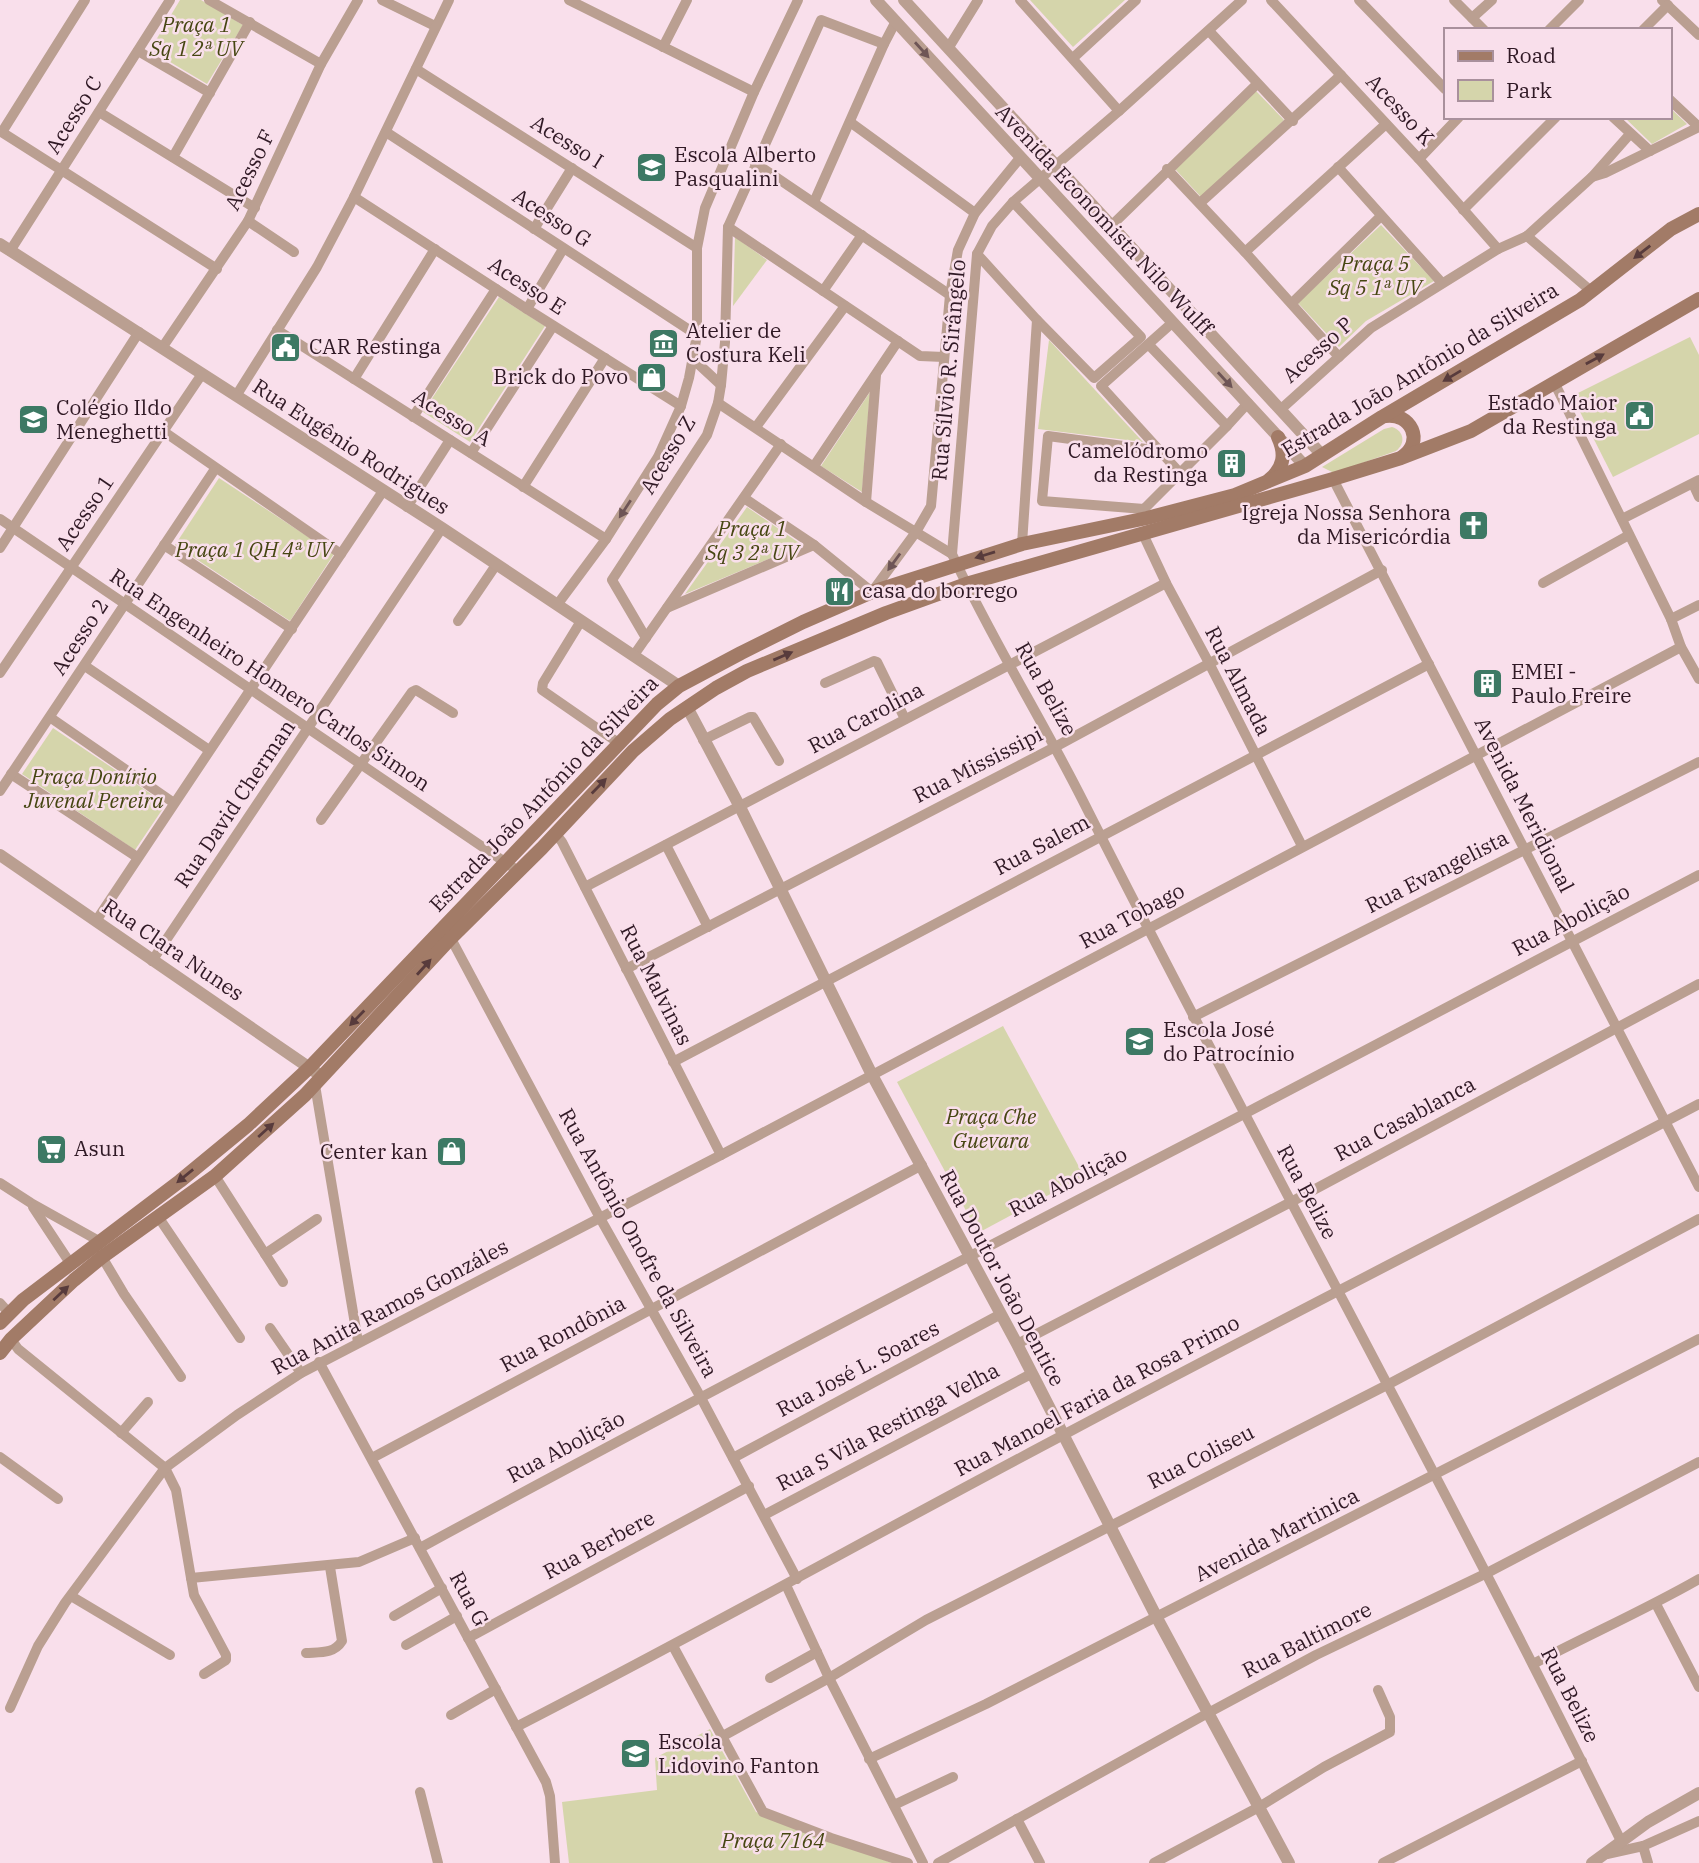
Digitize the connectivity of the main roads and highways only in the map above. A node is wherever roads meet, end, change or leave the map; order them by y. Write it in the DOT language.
graph roads {
  1 [pos="1699,214"];
  2 [pos="1697,305"];
  3 [pos="1382,417"];
  4 [pos="1278,437"];
  5 [pos="1401,458"];
  6 [pos="1305,466"];
  7 [pos="1333,479"];
  8 [pos="1268,480"];
  9 [pos="942,568"];
  10 [pos="886,613"];
  11 [pos="678,686"];
  12 [pos="716,688"];
  13 [pos="572,804"];
  14 [pos="530,838"];
  15 [pos="542,848"];
  16 [pos="512,867"];
  17 [pos="447,933"];
  18 [pos="3,1313"];
  19 [pos="6,1343"];
  20 [pos="0,1353"];
  1 -- 3 [label="main road, Estrada João Antônio da Silveira, one-way"];
  5 -- 2 [label="main road, Estrada João Antônio da Silveira, one-way"];
  3 -- 5 [label="main road"];
  3 -- 6 [label="main road, Estrada João Antônio da Silveira"];
  4 -- 8 [label="main road"];
  5 -- 7 [label="main road, Estrada João Antônio da Silveira"];
  6 -- 7 [label="main road"];
  6 -- 8 [label="main road, Estrada João Antônio da Silveira"];
  7 -- 10 [label="main road, Estrada João Antônio da Silveira"];
  8 -- 9 [label="main road, Estrada João Antônio da Silveira, one-way"];
  9 -- 10 [label="main road"];
  9 -- 11 [label="main road, Estrada João Antônio da Silveira"];
  12 -- 10 [label="main road, Estrada João Antônio da Silveira, one-way"];
  11 -- 12 [label="main road"];
  11 -- 13 [label="main road, Estrada João Antônio da Silveira"];
  13 -- 12 [label="main road, Estrada João Antônio da Silveira, one-way"];
  13 -- 14 [label="main road, Estrada João Antônio da Silveira"];
  13 -- 15 [label="main road, Estrada João Antônio da Silveira"];
  14 -- 15 [label="main road"];
  14 -- 16 [label="main road, Estrada João Antônio da Silveira"];
  15 -- 16 [label="main road, Estrada João Antônio da Silveira"];
  16 -- 17 [label="main road, Estrada João Antônio da Silveira"];
  17 -- 18 [label="main road, Estrada João Antônio da Silveira, one-way"];
  19 -- 17 [label="main road, Estrada João Antônio da Silveira, one-way"];
  18 -- 19 [label="main road"];
  19 -- 20 [label="main road, Estrada João Antônio da Silveira"];
}
